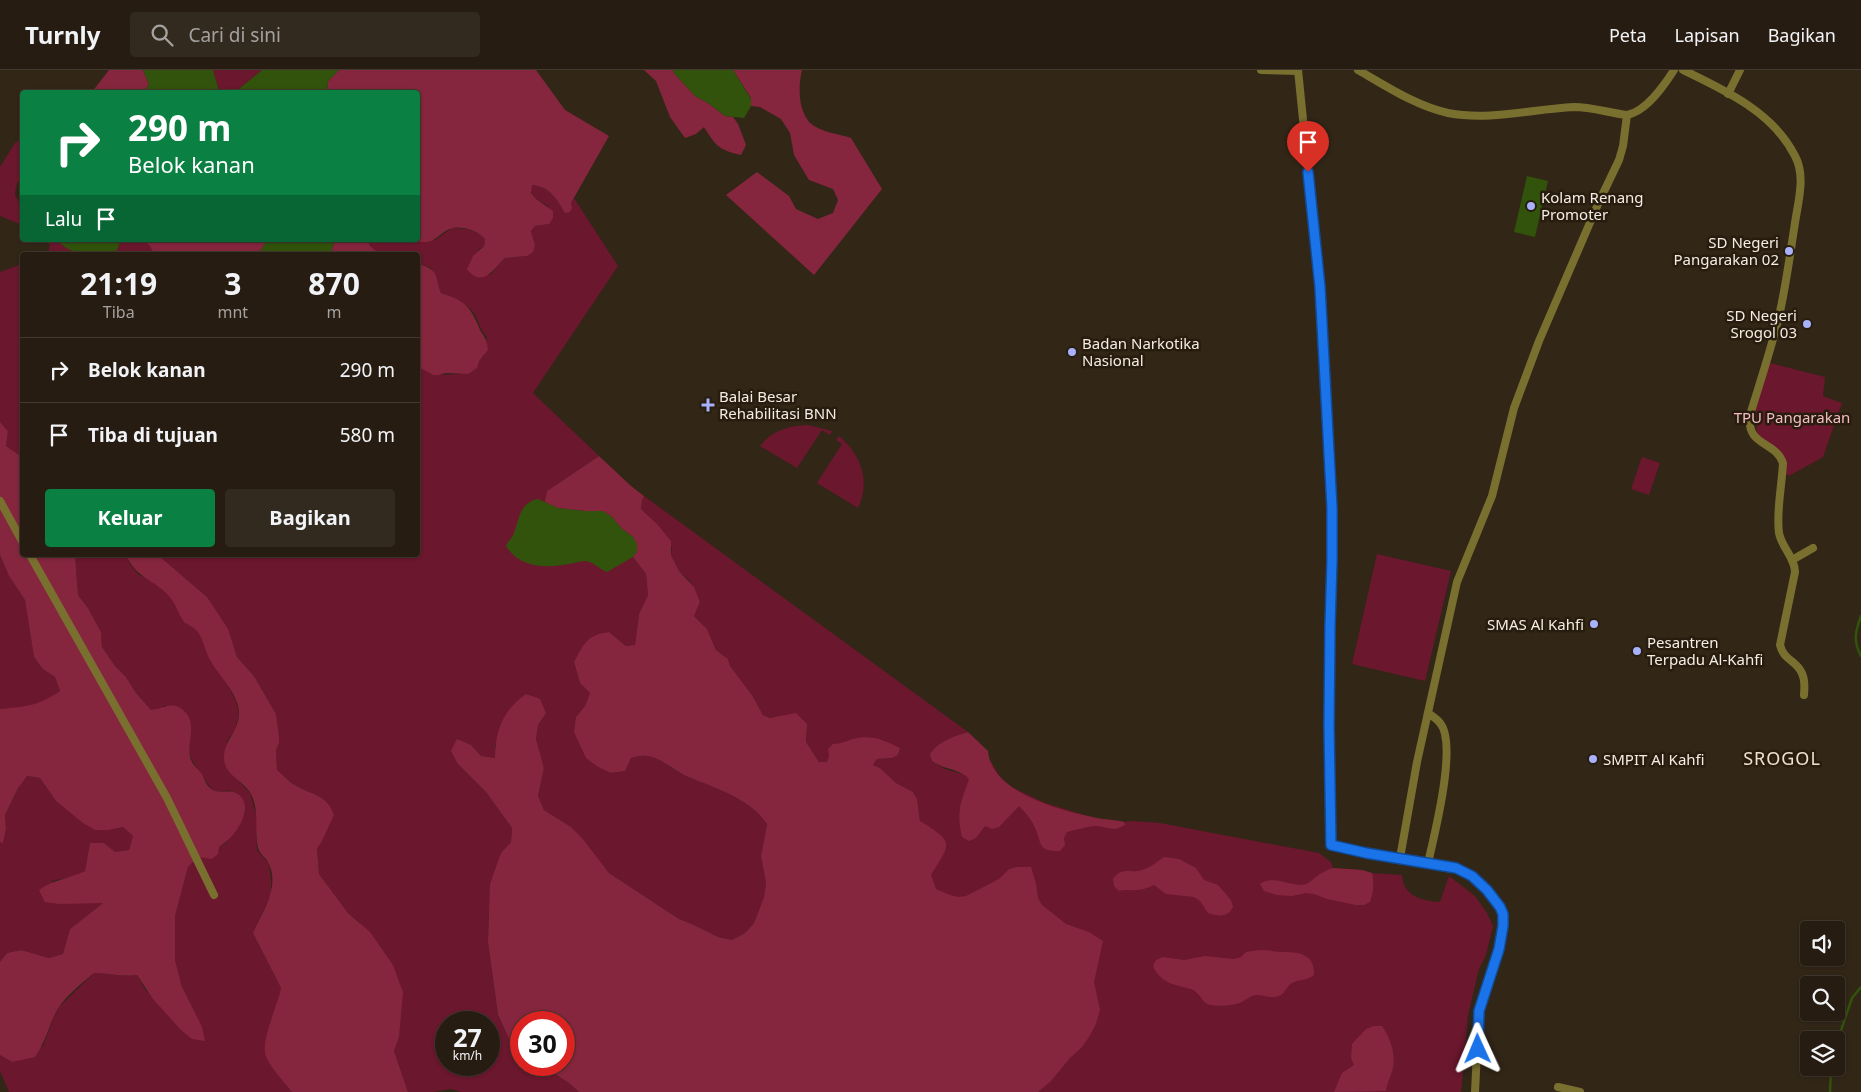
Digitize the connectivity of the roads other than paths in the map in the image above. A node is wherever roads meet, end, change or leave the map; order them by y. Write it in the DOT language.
graph roads {
  1 [pos="1261,70"];
  2 [pos="1358,70"];
  3 [pos="1674,70"];
  4 [pos="1683,70"];
  5 [pos="1740,70"];
  6 [pos="1298,71"];
  7 [pos="1728,94"];
  8 [pos="1627,115"];
  9 [pos="0,501"];
  10 [pos="20,537"];
  11 [pos="1813,548"];
  12 [pos="31,557"];
  13 [pos="1792,560"];
  14 [pos="1804,695"];
  15 [pos="1428,714"];
  16 [pos="1400,858"];
  17 [pos="1428,863"];
  18 [pos="214,895"];
  19 [pos="1558,1087"];
  20 [pos="1475,1092"];
  21 [pos="1580,1092"];
  1 -- 6 [label="street"];
  2 -- 8 [label="street"];
  3 -- 8 [label="street"];
  4 -- 7 [label="street"];
  5 -- 7 [label="street"];
  6 -- 16 [label="street"];
  7 -- 13 [label="street"];
  8 -- 15 [label="street"];
  9 -- 10 [label="street"];
  11 -- 13 [label="street"];
  12 -- 18 [label="street"];
  13 -- 14 [label="street"];
  15 -- 16 [label="street"];
  15 -- 17 [label="street"];
  16 -- 17 [label="street"];
  17 -- 20 [label="street"];
  19 -- 21 [label="street"];
}
